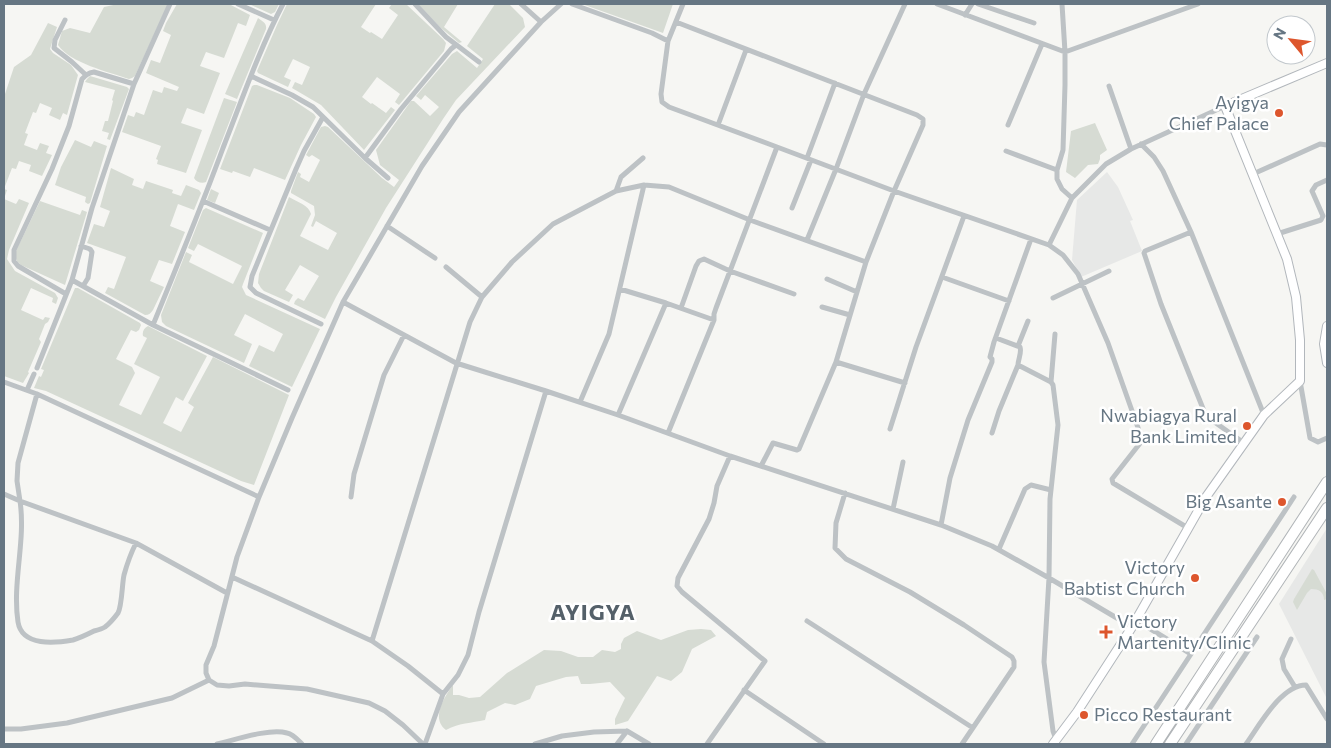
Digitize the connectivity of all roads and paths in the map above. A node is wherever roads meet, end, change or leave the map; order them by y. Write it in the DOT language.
graph roads {
  1 [pos="170,4"];
  2 [pos="238,4"];
  3 [pos="283,4"];
  4 [pos="415,4"];
  5 [pos="521,4"];
  6 [pos="561,4"];
  7 [pos="572,4"];
  8 [pos="683,4"];
  9 [pos="905,4"];
  10 [pos="937,4"];
  11 [pos="972,4"];
  12 [pos="978,4"];
  13 [pos="1062,4"];
  14 [pos="1198,4"];
  15 [pos="965,15"];
  16 [pos="65,20"];
  17 [pos="274,20"];
  18 [pos="541,22"];
  19 [pos="676,22"];
  20 [pos="1034,23"];
  21 [pos="668,41"];
  22 [pos="1042,44"];
  23 [pos="456,45"];
  24 [pos="746,50"];
  25 [pos="1065,52"];
  26 [pos="479,62"];
  27 [pos="1327,63"];
  28 [pos="86,75"];
  29 [pos="251,76"];
  30 [pos="834,83"];
  31 [pos="134,84"];
  32 [pos="1109,86"];
  33 [pos="864,94"];
  34 [pos="1225,106"];
  35 [pos="323,117"];
  36 [pos="718,125"];
  37 [pos="1008,125"];
  38 [pos="1141,144"];
  39 [pos="777,146"];
  40 [pos="1327,146"];
  41 [pos="1132,149"];
  42 [pos="1006,151"];
  43 [pos="365,158"];
  44 [pos="643,158"];
  45 [pos="809,159"];
  46 [pos="836,169"];
  47 [pos="1057,170"];
  48 [pos="1253,174"];
  49 [pos="388,178"];
  50 [pos="1327,180"];
  51 [pos="644,185"];
  52 [pos="616,191"];
  53 [pos="894,191"];
  54 [pos="1072,198"];
  55 [pos="203,201"];
  56 [pos="792,208"];
  57 [pos="964,216"];
  58 [pos="750,220"];
  59 [pos="387,226"];
  60 [pos="270,230"];
  61 [pos="1191,232"];
  62 [pos="1277,234"];
  63 [pos="1031,239"];
  64 [pos="807,240"];
  65 [pos="1049,245"];
  66 [pos="82,246"];
  67 [pos="435,258"];
  68 [pos="866,262"];
  69 [pos="446,267"];
  70 [pos="730,271"];
  71 [pos="1109,271"];
  72 [pos="942,277"];
  73 [pos="827,279"];
  74 [pos="72,280"];
  75 [pos="1082,284"];
  76 [pos="83,286"];
  77 [pos="620,289"];
  78 [pos="857,292"];
  79 [pos="66,294"];
  80 [pos="794,294"];
  81 [pos="482,297"];
  82 [pos="1053,298"];
  83 [pos="1009,301"];
  84 [pos="343,302"];
  85 [pos="666,303"];
  86 [pos="822,307"];
  87 [pos="681,308"];
  88 [pos="850,315"];
  89 [pos="714,320"];
  90 [pos="1028,321"];
  91 [pos="321,324"];
  92 [pos="153,325"];
  93 [pos="1327,326"];
  94 [pos="1055,334"];
  95 [pos="404,335"];
  96 [pos="996,338"];
  97 [pos="1018,346"];
  98 [pos="836,362"];
  99 [pos="456,363"];
  100 [pos="1327,363"];
  101 [pos="1018,365"];
  102 [pos="37,368"];
  103 [pos="34,374"];
  104 [pos="1300,381"];
  105 [pos="4,382"];
  106 [pos="1051,382"];
  107 [pos="904,383"];
  108 [pos="27,390"];
  109 [pos="288,390"];
  110 [pos="546,391"];
  111 [pos="37,394"];
  112 [pos="580,402"];
  113 [pos="618,415"];
  114 [pos="1264,415"];
  115 [pos="890,429"];
  116 [pos="992,433"];
  117 [pos="668,434"];
  118 [pos="1327,438"];
  119 [pos="1244,443"];
  120 [pos="730,456"];
  121 [pos="903,462"];
  122 [pos="761,466"];
  123 [pos="1327,482"];
  124 [pos="1051,490"];
  125 [pos="845,493"];
  126 [pos="4,494"];
  127 [pos="259,497"];
  128 [pos="1294,497"];
  129 [pos="351,498"];
  130 [pos="20,501"];
  131 [pos="1327,508"];
  132 [pos="893,509"];
  133 [pos="941,525"];
  134 [pos="1188,528"];
  135 [pos="136,543"];
  136 [pos="999,550"];
  137 [pos="232,578"];
  138 [pos="1049,578"];
  139 [pos="227,592"];
  140 [pos="807,621"];
  141 [pos="1134,624"];
  142 [pos="1257,637"];
  143 [pos="1291,639"];
  144 [pos="372,641"];
  145 [pos="1191,654"];
  146 [pos="209,680"];
  147 [pos="1295,687"];
  148 [pos="744,690"];
  149 [pos="443,694"];
  150 [pos="1327,719"];
  151 [pos="972,728"];
  152 [pos="4,729"];
  153 [pos="627,731"];
  154 [pos="1054,742"];
  155 [pos="217,744"];
  156 [pos="302,744"];
  157 [pos="424,744"];
  158 [pos="535,744"];
  159 [pos="617,744"];
  160 [pos="649,744"];
  161 [pos="707,744"];
  162 [pos="824,744"];
  163 [pos="962,744"];
  164 [pos="1132,744"];
  165 [pos="1156,744"];
  166 [pos="1170,744"];
  167 [pos="1186,744"];
  168 [pos="1246,744"];
  1 -- 31 [label="street"];
  2 -- 17 [label="street"];
  3 -- 17 [label="street"];
  4 -- 23 [label="street"];
  5 -- 18 [label="street"];
  6 -- 18 [label="street"];
  7 -- 21 [label="street"];
  8 -- 19 [label="street"];
  9 -- 33 [label="street"];
  10 -- 15 [label="street"];
  11 -- 15 [label="street"];
  12 -- 20 [label="street"];
  13 -- 25 [label="street"];
  14 -- 25 [label="street"];
  15 -- 22 [label="street"];
  16 -- 28 [label="street"];
  17 -- 29 [label="street"];
  18 -- 59 [label="street"];
  19 -- 21 [label="street"];
  19 -- 24 [label="street"];
  21 -- 36 [label="street"];
  22 -- 25 [label="street"];
  22 -- 37 [label="street"];
  23 -- 26 [label="street"];
  23 -- 43 [label="street"];
  24 -- 30 [label="street"];
  24 -- 36 [label="street"];
  25 -- 47 [label="street"];
  27 -- 34 [label="street"];
  28 -- 31 [label="street"];
  28 -- 79 [label="street"];
  29 -- 35 [label="street"];
  29 -- 55 [label="street"];
  30 -- 33 [label="street"];
  30 -- 45 [label="street"];
  31 -- 66 [label="street"];
  32 -- 41 [label="street"];
  33 -- 46 [label="street"];
  33 -- 53 [label="street"];
  34 -- 38 [label="street"];
  34 -- 48 [label="street"];
  35 -- 43 [label="street"];
  35 -- 60 [label="street"];
  36 -- 39 [label="street"];
  38 -- 41 [label="street"];
  38 -- 61 [label="street"];
  39 -- 45 [label="street"];
  39 -- 58 [label="street"];
  40 -- 48 [label="street"];
  41 -- 54 [label="street"];
  42 -- 47 [label="street"];
  43 -- 49 [label="street"];
  44 -- 52 [label="street"];
  45 -- 46 [label="street"];
  45 -- 56 [label="street"];
  46 -- 53 [label="street"];
  46 -- 64 [label="street"];
  47 -- 54 [label="street"];
  48 -- 62 [label="street"];
  50 -- 62 [label="street"];
  51 -- 52 [label="street"];
  51 -- 58 [label="street"];
  51 -- 77 [label="street"];
  52 -- 81 [label="street"];
  53 -- 57 [label="street"];
  53 -- 68 [label="street"];
  54 -- 65 [label="street"];
  55 -- 60 [label="street"];
  55 -- 92 [label="street"];
  57 -- 63 [label="street"];
  57 -- 72 [label="street"];
  58 -- 64 [label="street"];
  58 -- 70 [label="street"];
  59 -- 67 [label="street"];
  59 -- 84 [label="street"];
  60 -- 91 [label="street"];
  61 -- 114 [label="street"];
  61 -- 119 [label="street"];
  62 -- 104 [label="street"];
  63 -- 65 [label="street"];
  63 -- 83 [label="street"];
  64 -- 68 [label="street"];
  65 -- 75 [label="street"];
  66 -- 74 [label="street"];
  66 -- 76 [label="street"];
  68 -- 78 [label="street"];
  69 -- 81 [label="street"];
  70 -- 80 [label="street"];
  70 -- 87 [label="street"];
  70 -- 89 [label="street"];
  71 -- 75 [label="street"];
  72 -- 83 [label="street"];
  72 -- 107 [label="street"];
  73 -- 78 [label="street"];
  74 -- 76 [label="street"];
  74 -- 79 [label="street"];
  75 -- 82 [label="street"];
  75 -- 134 [label="street"];
  76 -- 92 [label="street"];
  77 -- 85 [label="street"];
  77 -- 112 [label="street"];
  78 -- 88 [label="street"];
  79 -- 102 [label="street"];
  81 -- 99 [label="street"];
  83 -- 96 [label="street"];
  84 -- 95 [label="street"];
  84 -- 127 [label="street"];
  85 -- 87 [label="street"];
  85 -- 113 [label="street"];
  86 -- 88 [label="street"];
  87 -- 89 [label="street"];
  88 -- 98 [label="street"];
  89 -- 117 [label="street"];
  90 -- 97 [label="street"];
  92 -- 109 [label="street"];
  93 -- 100 [label="street"];
  94 -- 106 [label="street"];
  95 -- 99 [label="street"];
  95 -- 129 [label="street"];
  96 -- 97 [label="street"];
  96 -- 133 [label="street"];
  97 -- 101 [label="street"];
  98 -- 107 [label="street"];
  98 -- 122 [label="street"];
  99 -- 110 [label="street"];
  99 -- 144 [label="street"];
  101 -- 106 [label="street"];
  101 -- 116 [label="street"];
  103 -- 108 [label="street"];
  104 -- 114 [label="street"];
  104 -- 118 [label="street"];
  105 -- 108 [label="street"];
  106 -- 124 [label="street"];
  107 -- 115 [label="street"];
  108 -- 111 [label="street"];
  110 -- 112 [label="street"];
  110 -- 149 [label="street"];
  111 -- 127 [label="street"];
  111 -- 130 [label="street"];
  112 -- 113 [label="street"];
  113 -- 117 [label="street"];
  114 -- 119 [label="street"];
  117 -- 120 [label="street"];
  119 -- 134 [label="street"];
  120 -- 122 [label="street"];
  120 -- 148 [label="street"];
  121 -- 132 [label="street"];
  122 -- 125 [label="street"];
  123 -- 165 [label="highway"];
  124 -- 136 [label="street"];
  124 -- 138 [label="street"];
  125 -- 132 [label="street"];
  125 -- 151 [label="street"];
  126 -- 130 [label="street"];
  127 -- 137 [label="street"];
  128 -- 145 [label="street"];
  130 -- 135 [label="street"];
  130 -- 135 [label="street"];
  131 -- 166 [label="highway"];
  132 -- 133 [label="street"];
  133 -- 136 [label="street"];
  134 -- 141 [label="street"];
  135 -- 139 [label="street"];
  136 -- 138 [label="street"];
  137 -- 139 [label="street"];
  137 -- 144 [label="street"];
  138 -- 141 [label="street"];
  138 -- 154 [label="street"];
  139 -- 146 [label="street"];
  140 -- 151 [label="street"];
  141 -- 145 [label="street"];
  141 -- 154 [label="street"];
  142 -- 167 [label="street"];
  143 -- 147 [label="street"];
  144 -- 149 [label="street"];
  145 -- 164 [label="street"];
  146 -- 152 [label="street"];
  146 -- 157 [label="street"];
  147 -- 150 [label="street"];
  147 -- 168 [label="street"];
  148 -- 161 [label="street"];
  148 -- 162 [label="street"];
  149 -- 157 [label="street"];
  151 -- 163 [label="street"];
  153 -- 158 [label="street"];
  153 -- 159 [label="street"];
  153 -- 160 [label="street"];
  155 -- 156 [label="street"];
}
